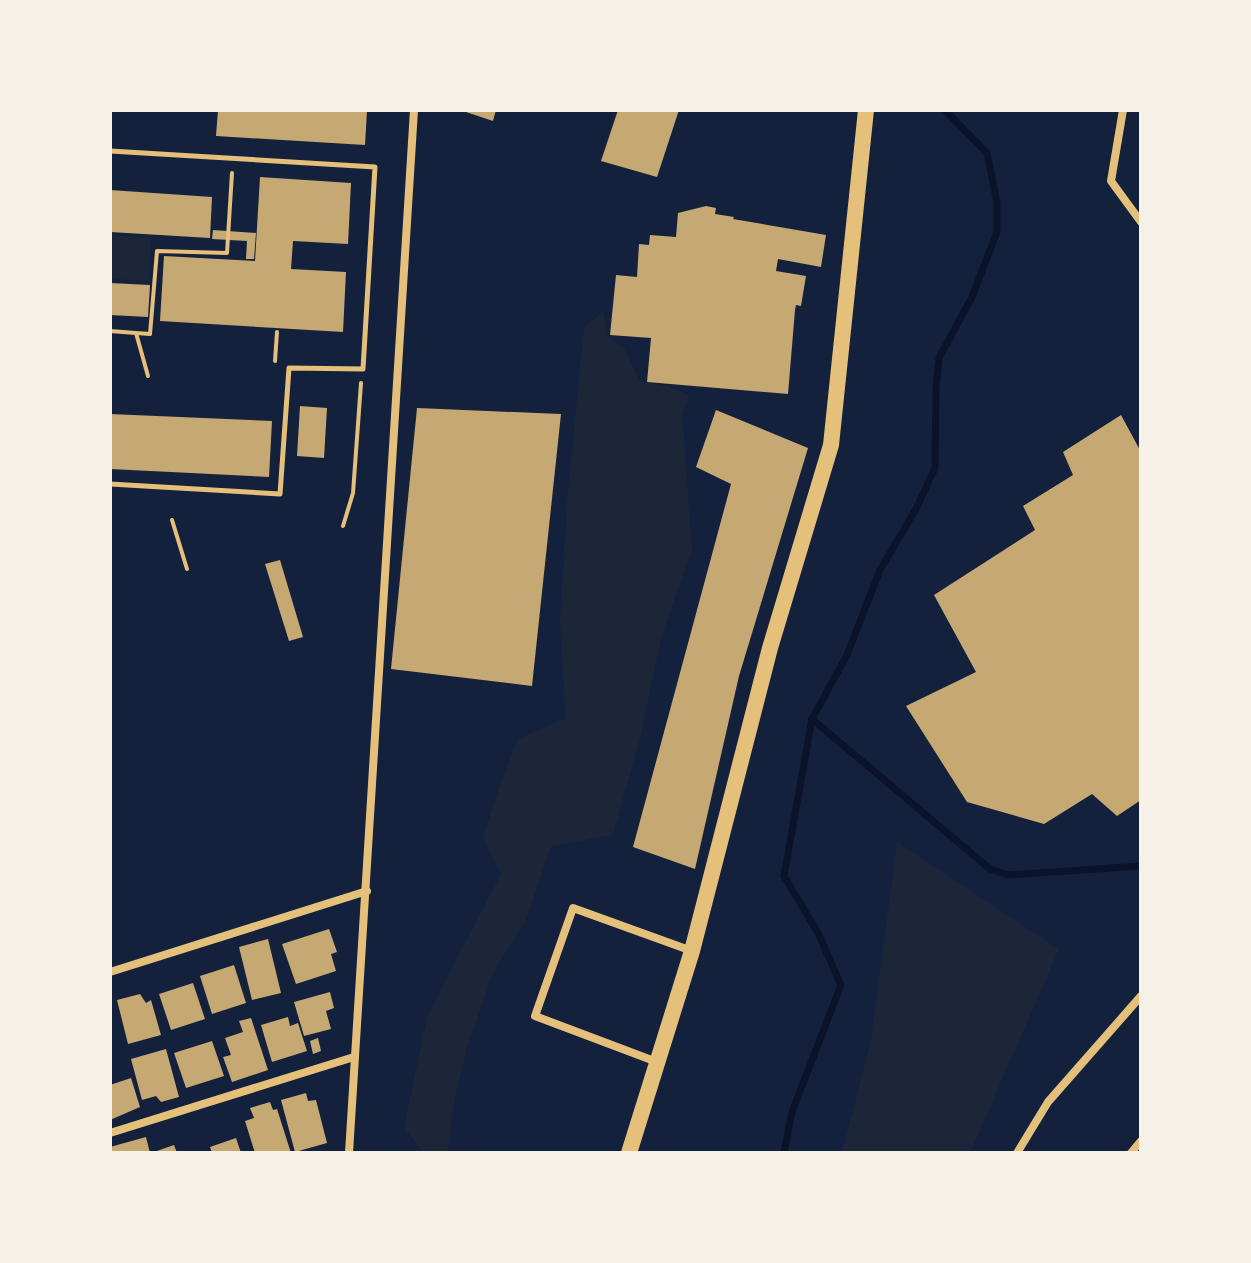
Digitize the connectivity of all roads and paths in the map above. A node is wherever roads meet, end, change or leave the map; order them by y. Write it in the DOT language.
graph roads {
  1 [pos="414,110"];
  2 [pos="866,110"];
  3 [pos="1123,110"];
  4 [pos="110,151"];
  5 [pos="233,159"];
  6 [pos="1141,222"];
  7 [pos="110,331"];
  8 [pos="277,332"];
  9 [pos="136,333"];
  10 [pos="275,361"];
  11 [pos="148,376"];
  12 [pos="362,379"];
  13 [pos="110,484"];
  14 [pos="172,520"];
  15 [pos="343,526"];
  16 [pos="187,569"];
  17 [pos="367,891"];
  18 [pos="692,951"];
  19 [pos="110,972"];
  20 [pos="1141,996"];
  21 [pos="354,1057"];
  22 [pos="657,1062"];
  23 [pos="110,1133"];
  24 [pos="1141,1141"];
  25 [pos="349,1153"];
  26 [pos="629,1153"];
  27 [pos="1017,1153"];
  28 [pos="1131,1153"];
  1 -- 17 [label="street"];
  2 -- 18 [label="main road"];
  3 -- 6 [label="street"];
  4 -- 5 [label="lane"];
  5 -- 9 [label="path"];
  5 -- 13 [label="lane"];
  7 -- 9 [label="path"];
  8 -- 10 [label="path"];
  9 -- 11 [label="path"];
  12 -- 15 [label="path"];
  14 -- 16 [label="path"];
  17 -- 19 [label="street"];
  17 -- 21 [label="street"];
  18 -- 22 [label="main road"];
  18 -- 22 [label="street"];
  20 -- 27 [label="street"];
  21 -- 23 [label="street"];
  21 -- 25 [label="street"];
  22 -- 26 [label="main road"];
  24 -- 28 [label="street"];
}
